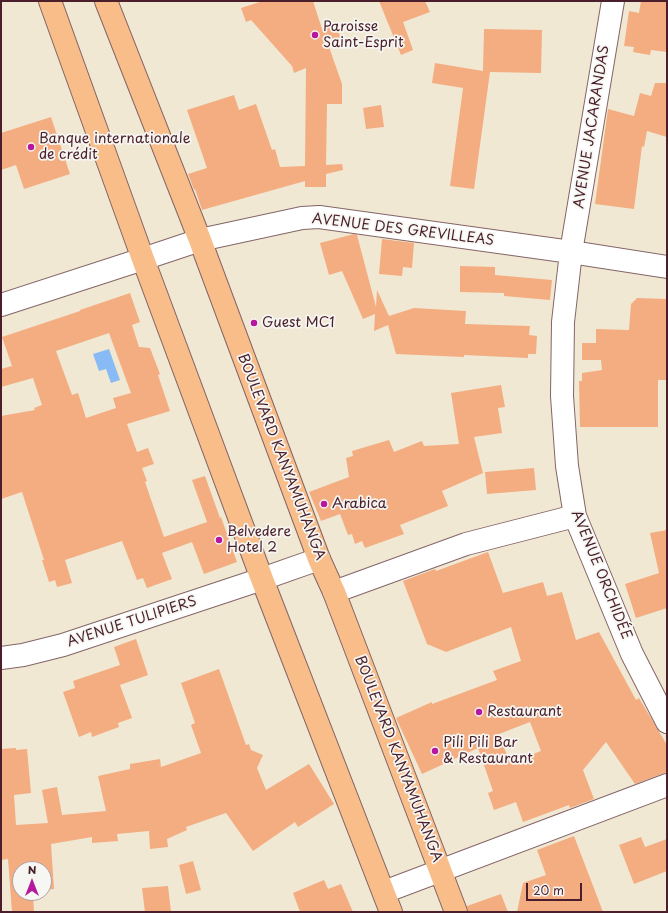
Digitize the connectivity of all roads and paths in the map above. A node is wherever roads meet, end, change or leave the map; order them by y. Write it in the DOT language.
graph roads {
  1 [pos="50,1"];
  2 [pos="106,1"];
  3 [pos="613,1"];
  4 [pos="200,240"];
  5 [pos="571,252"];
  6 [pos="143,260"];
  7 [pos="667,267"];
  8 [pos="1,305"];
  9 [pos="575,516"];
  10 [pos="319,559"];
  11 [pos="262,580"];
  12 [pos="334,592"];
  13 [pos="1,658"];
  14 [pos="667,722"];
  15 [pos="667,785"];
  16 [pos="441,872"];
  17 [pos="388,902"];
  18 [pos="456,912"];
  1 -- 6 [label="main road"];
  2 -- 4 [label="main road, BOULEVARD KANYAMUHANGA"];
  3 -- 5 [label="street, AVENUE JACARANDAS"];
  4 -- 5 [label="street, AVENUE DES GREVILLEAS"];
  4 -- 6 [label="street, AVENUE DES GREVILLEAS"];
  4 -- 10 [label="main road, BOULEVARD KANYAMUHANGA"];
  5 -- 7 [label="street, AVENUE DES GREVILLEAS"];
  5 -- 9 [label="street, AVENUE ORCHIDÉE"];
  6 -- 8 [label="street, AVENUE DES GREVILLEAS"];
  6 -- 11 [label="main road"];
  9 -- 12 [label="street"];
  9 -- 14 [label="street, AVENUE ORCHIDÉE"];
  10 -- 11 [label="street, AVENUE TULIPIERS"];
  10 -- 12 [label="main road, BOULEVARD KANYAMUHANGA"];
  11 -- 13 [label="street, AVENUE TULIPIERS"];
  11 -- 17 [label="main road"];
  12 -- 16 [label="main road, BOULEVARD KANYAMUHANGA"];
  15 -- 16 [label="street"];
  16 -- 17 [label="street"];
  16 -- 18 [label="main road, BOULEVARD KANYAMUHANGA"];
}
